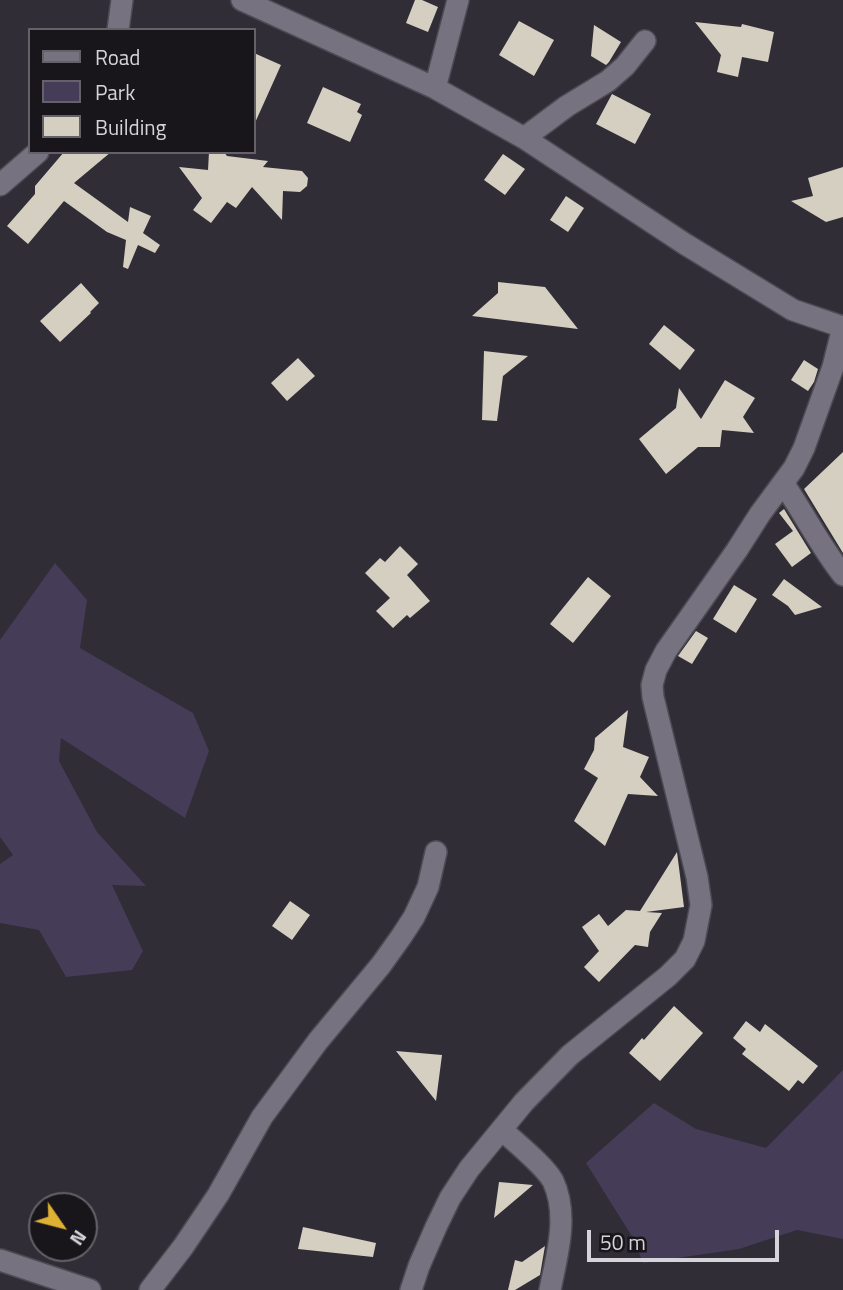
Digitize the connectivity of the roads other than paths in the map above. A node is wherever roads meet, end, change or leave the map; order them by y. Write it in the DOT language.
graph roads {
  1 [pos="122,0"];
  2 [pos="242,0"];
  3 [pos="458,0"];
  4 [pos="118,28"];
  5 [pos="645,41"];
  6 [pos="435,88"];
  7 [pos="524,138"];
  8 [pos="36,154"];
  9 [pos="0,186"];
  10 [pos="843,327"];
  11 [pos="783,483"];
  12 [pos="843,575"];
  13 [pos="436,852"];
  14 [pos="502,1130"];
  15 [pos="0,1260"];
  16 [pos="90,1290"];
  17 [pos="150,1290"];
  18 [pos="411,1290"];
  19 [pos="550,1290"];
  1 -- 4 [label="street"];
  2 -- 6 [label="street"];
  3 -- 6 [label="street"];
  5 -- 7 [label="street"];
  6 -- 7 [label="street"];
  7 -- 10 [label="street"];
  8 -- 9 [label="street"];
  10 -- 11 [label="street"];
  11 -- 12 [label="street"];
  11 -- 14 [label="street"];
  13 -- 17 [label="street"];
  14 -- 18 [label="street"];
  14 -- 19 [label="street"];
  15 -- 16 [label="street"];
}
